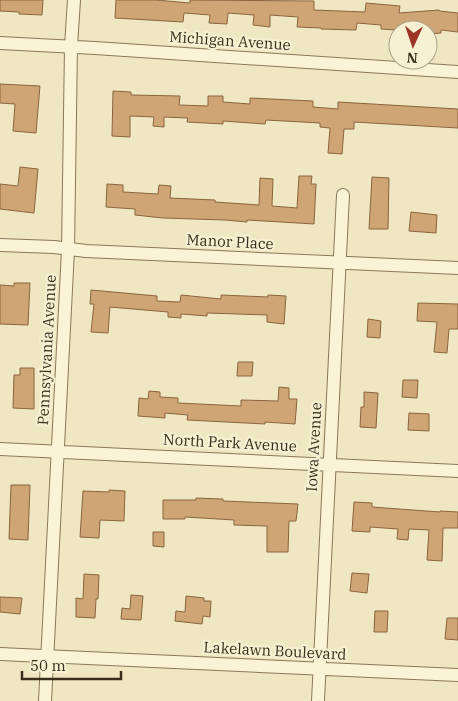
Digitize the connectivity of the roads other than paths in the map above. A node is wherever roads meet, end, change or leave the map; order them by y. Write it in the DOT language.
graph roads {
  1 [pos="74,0"];
  2 [pos="0,43"];
  3 [pos="71,46"];
  4 [pos="458,72"];
  5 [pos="343,195"];
  6 [pos="0,245"];
  7 [pos="68,250"];
  8 [pos="340,264"];
  9 [pos="458,268"];
  10 [pos="0,449"];
  11 [pos="57,452"];
  12 [pos="330,464"];
  13 [pos="458,471"];
  14 [pos="0,654"];
  15 [pos="47,657"];
  16 [pos="320,669"];
  17 [pos="458,675"];
  18 [pos="45,701"];
  19 [pos="318,701"];
  1 -- 3 [label="street, Pennsylvania Avenue"];
  2 -- 3 [label="street, Michigan Avenue"];
  3 -- 4 [label="street, Michigan Avenue"];
  3 -- 7 [label="street, Pennsylvania Avenue"];
  5 -- 8 [label="street, Iowa Avenue"];
  6 -- 7 [label="street, Manor Place"];
  7 -- 8 [label="street, Manor Place"];
  7 -- 11 [label="street, Pennsylvania Avenue"];
  8 -- 9 [label="street, Manor Place"];
  8 -- 12 [label="street, Iowa Avenue"];
  10 -- 11 [label="street, North Park Avenue"];
  11 -- 12 [label="street, North Park Avenue"];
  11 -- 15 [label="street, Pennsylvania Avenue"];
  12 -- 13 [label="street, North Park Avenue"];
  12 -- 16 [label="street, Iowa Avenue"];
  14 -- 15 [label="street, Lakelawn Boulevard"];
  15 -- 16 [label="street, Lakelawn Boulevard"];
  15 -- 18 [label="street, Pennsylvania Avenue"];
  16 -- 17 [label="street, Lakelawn Boulevard"];
  16 -- 19 [label="street, Iowa Avenue"];
}
